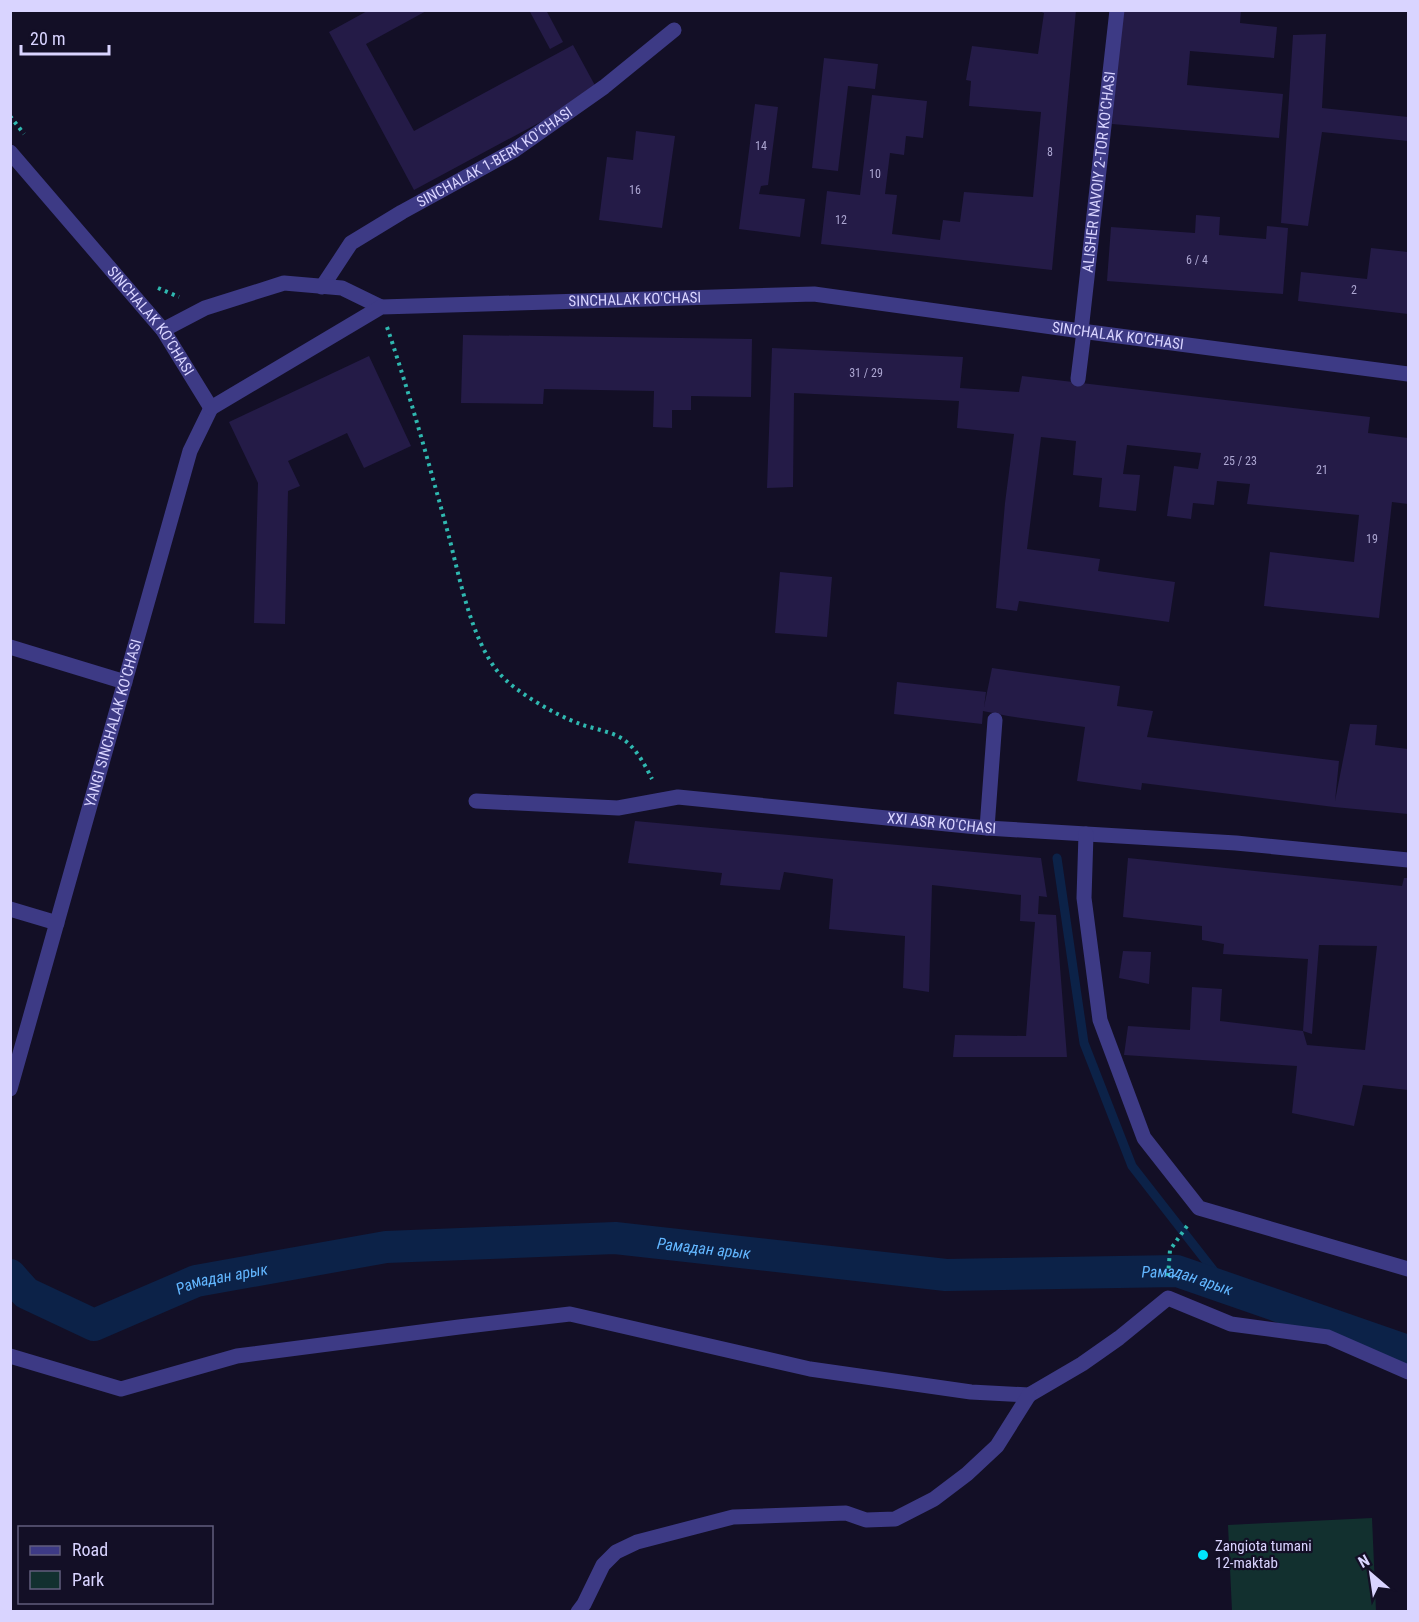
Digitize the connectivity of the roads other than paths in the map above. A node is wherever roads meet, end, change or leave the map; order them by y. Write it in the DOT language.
graph roads {
  1 [pos="1117,10"];
  2 [pos="675,30"];
  3 [pos="10,152"];
  4 [pos="322,286"];
  5 [pos="381,307"];
  6 [pos="163,330"];
  7 [pos="1083,331"];
  8 [pos="1408,374"];
  9 [pos="1078,379"];
  10 [pos="211,408"];
  11 [pos="10,647"];
  12 [pos="125,682"];
  13 [pos="995,720"];
  14 [pos="476,801"];
  15 [pos="987,828"];
  16 [pos="1086,834"];
  17 [pos="1408,860"];
  18 [pos="10,909"];
  19 [pos="57,923"];
  20 [pos="10,1089"];
  21 [pos="1408,1269"];
  22 [pos="10,1356"];
  23 [pos="1408,1372"];
  24 [pos="1029,1395"];
  25 [pos="578,1611"];
  1 -- 7 [label="street, ALISHER NAVOIY 2-TOR KO'CHASI"];
  2 -- 4 [label="street, SINCHALAK 1-BERK KO'CHASI"];
  3 -- 6 [label="street, SINCHALAK KO'CHASI"];
  4 -- 5 [label="street"];
  4 -- 6 [label="street"];
  5 -- 7 [label="street, SINCHALAK KO'CHASI"];
  5 -- 10 [label="street, SINCHALAK KO'CHASI"];
  6 -- 10 [label="street, SINCHALAK KO'CHASI"];
  7 -- 8 [label="street, SINCHALAK KO'CHASI"];
  7 -- 9 [label="street, ALISHER NAVOIY 2-TOR KO'CHASI"];
  10 -- 12 [label="street, YANGI SINCHALAK KO'CHASI"];
  11 -- 12 [label="street"];
  12 -- 19 [label="street, YANGI SINCHALAK KO'CHASI"];
  13 -- 15 [label="street"];
  14 -- 15 [label="street, XXI ASR KO'CHASI"];
  15 -- 16 [label="street, XXI ASR KO'CHASI"];
  16 -- 17 [label="street, XXI ASR KO'CHASI"];
  16 -- 21 [label="street"];
  18 -- 19 [label="street"];
  19 -- 20 [label="street, YANGI SINCHALAK KO'CHASI"];
  22 -- 24 [label="street"];
  23 -- 24 [label="street"];
  24 -- 25 [label="street"];
}
